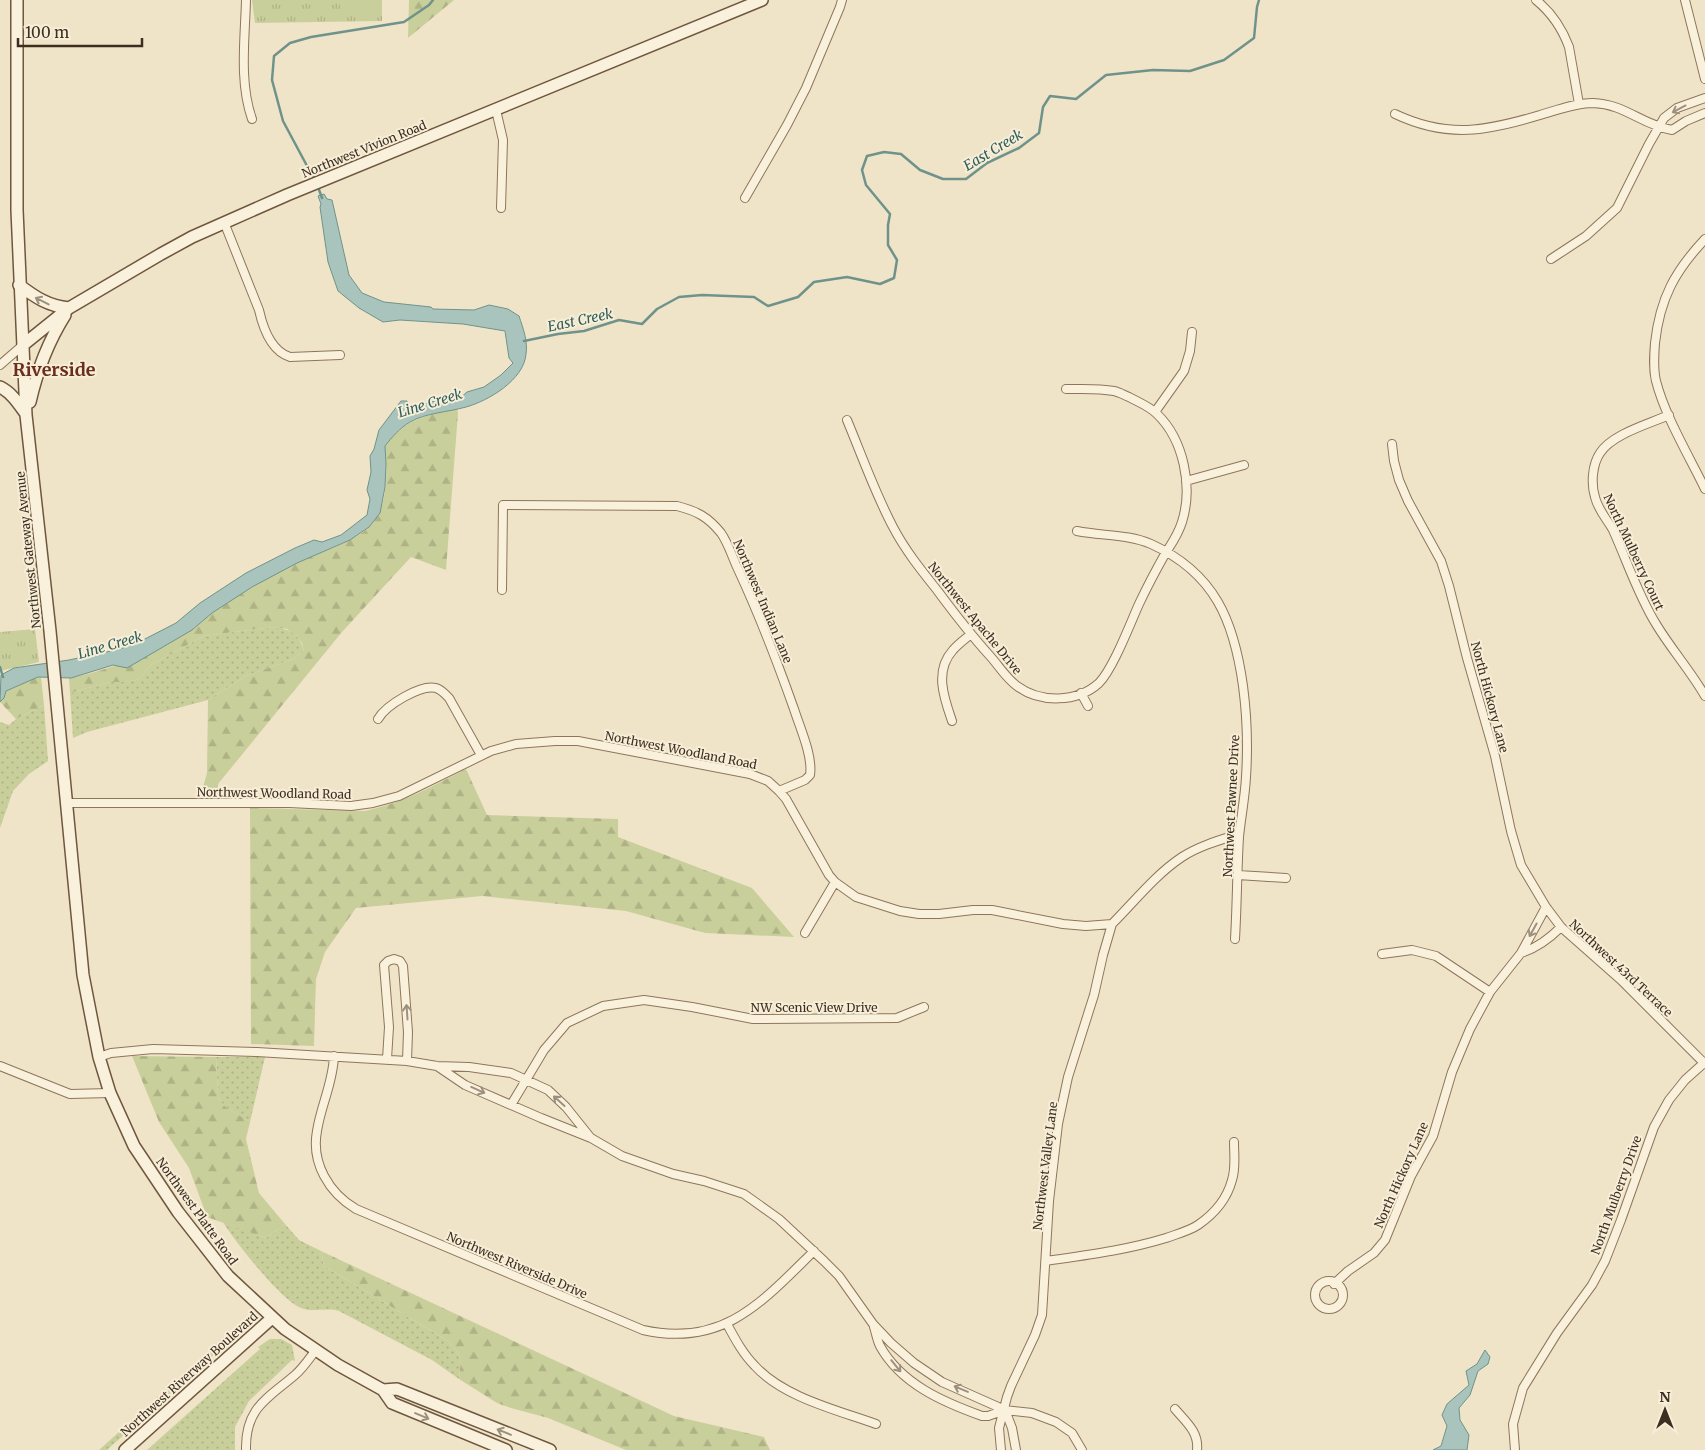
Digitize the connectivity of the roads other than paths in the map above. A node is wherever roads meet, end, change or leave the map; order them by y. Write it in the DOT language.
graph roads {
  1 [pos="18,0"];
  2 [pos="246,0"];
  3 [pos="762,0"];
  4 [pos="842,0"];
  5 [pos="1536,0"];
  6 [pos="1685,0"];
  7 [pos="1705,79"];
  8 [pos="1705,98"];
  9 [pos="1579,104"];
  10 [pos="496,110"];
  11 [pos="1705,113"];
  12 [pos="1395,114"];
  13 [pos="252,118"];
  14 [pos="1659,128"];
  15 [pos="745,198"];
  16 [pos="502,208"];
  17 [pos="224,222"];
  18 [pos="1705,239"];
  19 [pos="1551,259"];
  20 [pos="19,285"];
  21 [pos="69,308"];
  22 [pos="1192,332"];
  23 [pos="23,345"];
  24 [pos="340,355"];
  25 [pos="0,365"];
  26 [pos="0,388"];
  27 [pos="1066,389"];
  28 [pos="1155,412"];
  29 [pos="1669,415"];
  30 [pos="26,416"];
  31 [pos="847,420"];
  32 [pos="1392,444"];
  33 [pos="1244,465"];
  34 [pos="1186,481"];
  35 [pos="1705,489"];
  36 [pos="1077,531"];
  37 [pos="1166,552"];
  38 [pos="502,590"];
  39 [pos="970,634"];
  40 [pos="1082,693"];
  41 [pos="1705,696"];
  42 [pos="1088,706"];
  43 [pos="378,718"];
  44 [pos="952,721"];
  45 [pos="481,755"];
  46 [pos="779,791"];
  47 [pos="66,803"];
  48 [pos="1239,834"];
  49 [pos="1238,875"];
  50 [pos="1286,878"];
  51 [pos="835,882"];
  52 [pos="1546,907"];
  53 [pos="1112,924"];
  54 [pos="1560,927"];
  55 [pos="805,933"];
  56 [pos="1235,939"];
  57 [pos="1521,953"];
  58 [pos="1382,954"];
  59 [pos="1490,992"];
  60 [pos="924,1007"];
  61 [pos="334,1056"];
  62 [pos="99,1057"];
  63 [pos="387,1059"];
  64 [pos="407,1061"];
  65 [pos="1705,1063"];
  66 [pos="0,1066"];
  67 [pos="437,1066"];
  68 [pos="526,1080"];
  69 [pos="110,1093"];
  70 [pos="511,1105"];
  71 [pos="591,1138"];
  72 [pos="1234,1142"];
  73 [pos="814,1252"];
  74 [pos="1046,1260"];
  75 [pos="1334,1284"];
  76 [pos="272,1318"];
  77 [pos="727,1324"];
  78 [pos="873,1324"];
  79 [pos="315,1351"];
  80 [pos="383,1390"];
  81 [pos="1175,1409"];
  82 [pos="1005,1410"];
  83 [pos="876,1424"];
  84 [pos="125,1450"];
  85 [pos="246,1450"];
  86 [pos="506,1450"];
  87 [pos="550,1450"];
  88 [pos="1001,1450"];
  89 [pos="1016,1450"];
  90 [pos="1082,1450"];
  91 [pos="1197,1450"];
  92 [pos="1515,1450"];
  1 -- 20 [label="main road, Northwest Gateway Avenue"];
  2 -- 13 [label="street"];
  3 -- 10 [label="main road, Northwest Vivion Road"];
  4 -- 15 [label="street"];
  5 -- 9 [label="street"];
  6 -- 7 [label="street"];
  8 -- 14 [label="street, one-way"];
  9 -- 12 [label="street"];
  9 -- 14 [label="street"];
  10 -- 16 [label="street"];
  10 -- 17 [label="main road, Northwest Vivion Road"];
  11 -- 14 [label="street"];
  14 -- 19 [label="street"];
  17 -- 21 [label="main road, Northwest Vivion Road"];
  17 -- 24 [label="street"];
  18 -- 29 [label="street"];
  21 -- 20 [label="main road, one-way"];
  20 -- 23 [label="main road, Northwest Gateway Avenue"];
  21 -- 23 [label="main road, Northwest Vivion Road"];
  21 -- 30 [label="main road"];
  22 -- 28 [label="street"];
  23 -- 25 [label="street, Northwest Vivion Road"];
  23 -- 30 [label="main road, Northwest Gateway Avenue"];
  26 -- 30 [label="main road"];
  27 -- 28 [label="street"];
  28 -- 34 [label="street, Northwest Apache Drive"];
  29 -- 35 [label="street"];
  29 -- 41 [label="street, North Mulberry Court"];
  30 -- 47 [label="main road, Northwest Gateway Avenue"];
  31 -- 39 [label="street, Northwest Apache Drive"];
  32 -- 52 [label="street, North Hickory Lane"];
  33 -- 34 [label="street"];
  34 -- 37 [label="street, Northwest Apache Drive"];
  36 -- 37 [label="street, Northwest Pawnee Drive"];
  37 -- 40 [label="street, Northwest Apache Drive"];
  37 -- 48 [label="street, Northwest Pawnee Drive"];
  38 -- 46 [label="street, Northwest Indian Lane"];
  39 -- 40 [label="street, Northwest Apache Drive"];
  39 -- 44 [label="street"];
  40 -- 42 [label="street"];
  43 -- 45 [label="street"];
  45 -- 46 [label="street, Northwest Woodland Road"];
  45 -- 47 [label="street, Northwest Woodland Road"];
  46 -- 51 [label="street, Northwest Woodland Road"];
  47 -- 62 [label="main road, Northwest Gateway Avenue"];
  48 -- 49 [label="street, Northwest Pawnee Drive"];
  48 -- 53 [label="street"];
  49 -- 50 [label="street"];
  49 -- 56 [label="street, Northwest Pawnee Drive"];
  51 -- 53 [label="street, Northwest Woodland Road"];
  51 -- 55 [label="street"];
  52 -- 54 [label="street, Northwest 43rd Terrace"];
  52 -- 57 [label="street, North Hickory Lane, one-way"];
  53 -- 74 [label="street, Northwest Valley Lane"];
  54 -- 57 [label="street, North Hickory Lane"];
  54 -- 65 [label="street, Northwest 43rd Terrace"];
  57 -- 59 [label="street, North Hickory Lane"];
  58 -- 59 [label="street"];
  59 -- 75 [label="street, North Hickory Lane"];
  60 -- 68 [label="street, NW Scenic View Drive"];
  61 -- 62 [label="street"];
  61 -- 63 [label="street"];
  61 -- 77 [label="street, Northwest Riverside Drive"];
  62 -- 69 [label="main road, Northwest Gateway Avenue"];
  63 -- 64 [label="street"];
  64 -- 63 [label="street, one-way"];
  64 -- 67 [label="street"];
  65 -- 92 [label="street, North Mulberry Drive"];
  66 -- 69 [label="street"];
  67 -- 68 [label="street"];
  67 -- 70 [label="street, one-way"];
  68 -- 70 [label="street, NW Scenic View Drive"];
  71 -- 68 [label="street, one-way"];
  69 -- 76 [label="main road, Northwest Platte Road"];
  70 -- 71 [label="street"];
  71 -- 73 [label="street"];
  72 -- 74 [label="street"];
  73 -- 77 [label="street, Northwest Riverside Drive"];
  73 -- 78 [label="street"];
  74 -- 82 [label="street, Northwest Valley Lane"];
  76 -- 79 [label="main road, Northwest Platte Road"];
  76 -- 84 [label="main road, Northwest Riverway Boulevard"];
  77 -- 83 [label="street"];
  82 -- 78 [label="street, one-way"];
  78 -- 82 [label="street, one-way"];
  79 -- 80 [label="main road, Northwest Platte Road"];
  79 -- 85 [label="street"];
  80 -- 86 [label="main road, Northwest Platte Road, one-way"];
  87 -- 80 [label="main road, Northwest Platte Road, one-way"];
  81 -- 91 [label="street"];
  82 -- 88 [label="street, Northwest Valley Lane"];
  82 -- 89 [label="street"];
  82 -- 90 [label="street"];
}
